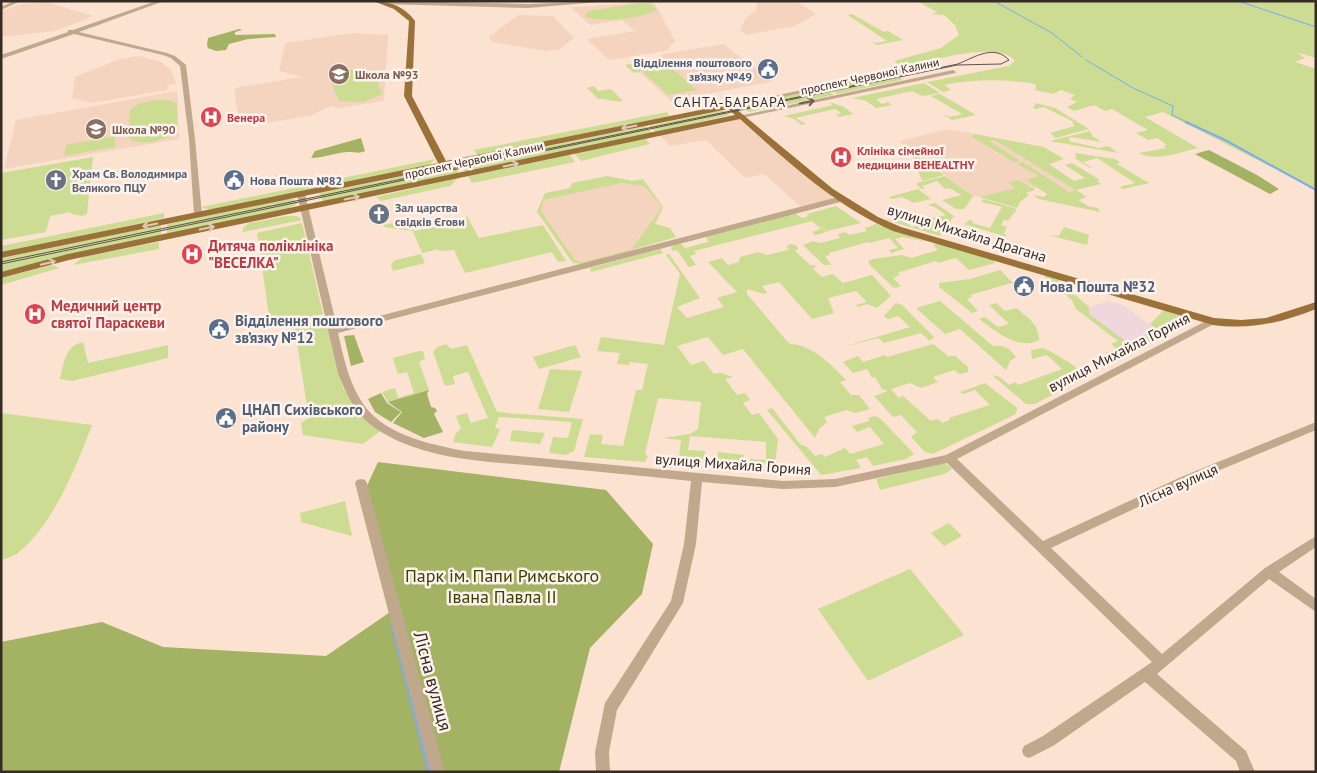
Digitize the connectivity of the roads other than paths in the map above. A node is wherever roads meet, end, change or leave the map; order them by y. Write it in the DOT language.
graph roads {
  1 [pos="19,1"];
  2 [pos="162,1"];
  3 [pos="376,1"];
  4 [pos="609,1"];
  5 [pos="385,3"];
  6 [pos="1,9"];
  7 [pos="70,32"];
  8 [pos="1,57"];
  9 [pos="939,63"];
  10 [pos="952,72"];
  11 [pos="892,73"];
  12 [pos="906,82"];
  13 [pos="730,106"];
  14 [pos="742,116"];
  15 [pos="444,165"];
  16 [pos="301,194"];
  17 [pos="841,199"];
  18 [pos="305,208"];
  19 [pos="198,215"];
  20 [pos="1,255"];
  21 [pos="1,275"];
  22 [pos="1316,305"];
  23 [pos="1213,321"];
  24 [pos="333,331"];
  25 [pos="1316,426"];
  26 [pos="952,460"];
  27 [pos="697,478"];
  28 [pos="361,483"];
  29 [pos="1316,541"];
  30 [pos="1041,547"];
  31 [pos="1269,572"];
  32 [pos="1316,606"];
  33 [pos="1162,662"];
  34 [pos="1146,674"];
  35 [pos="1029,751"];
  36 [pos="438,772"];
  37 [pos="603,772"];
  38 [pos="1248,772"];
  1 -- 6 [label="street"];
  2 -- 7 [label="street"];
  3 -- 5 [label="main road"];
  4 -- 5 [label="street"];
  5 -- 15 [label="main road"];
  7 -- 8 [label="street"];
  7 -- 19 [label="street"];
  9 -- 11 [label="street, проспект Червоної Калини"];
  10 -- 12 [label="street, проспект Червоної Калини"];
  11 -- 12 [label="street"];
  11 -- 13 [label="street, проспект Червоної Калини"];
  14 -- 12 [label="street, проспект Червоної Калини, one-way"];
  13 -- 14 [label="main road, вулиця Михайла Драгана"];
  13 -- 15 [label="main road, проспект Червоної Калини, one-way"];
  14 -- 17 [label="main road, вулиця Михайла Драгана"];
  18 -- 14 [label="main road, проспект Червоної Калини, one-way"];
  15 -- 16 [label="main road, проспект Червоної Калини"];
  16 -- 18 [label="street, вулиця Михайла Гориня"];
  16 -- 19 [label="main road, проспект Червоної Калини"];
  17 -- 23 [label="main road, вулиця Михайла Драгана"];
  17 -- 24 [label="street"];
  21 -- 18 [label="main road, проспект Червоної Калини, one-way"];
  18 -- 24 [label="street, вулиця Михайла Гориня"];
  19 -- 20 [label="main road, проспект Червоної Калини, one-way"];
  22 -- 23 [label="main road, вулиця Михайла Гориня"];
  23 -- 26 [label="street, вулиця Михайла Гориня"];
  24 -- 27 [label="street, вулиця Михайла Гориня"];
  25 -- 30 [label="street, Лісна вулиця"];
  26 -- 27 [label="street, вулиця Михайла Гориня"];
  26 -- 30 [label="street"];
  27 -- 37 [label="street"];
  28 -- 36 [label="street, Лісна вулиця"];
  29 -- 31 [label="street"];
  30 -- 33 [label="street"];
  31 -- 32 [label="street"];
  31 -- 33 [label="street"];
  33 -- 34 [label="street"];
  34 -- 35 [label="street"];
  34 -- 38 [label="street"];
}
